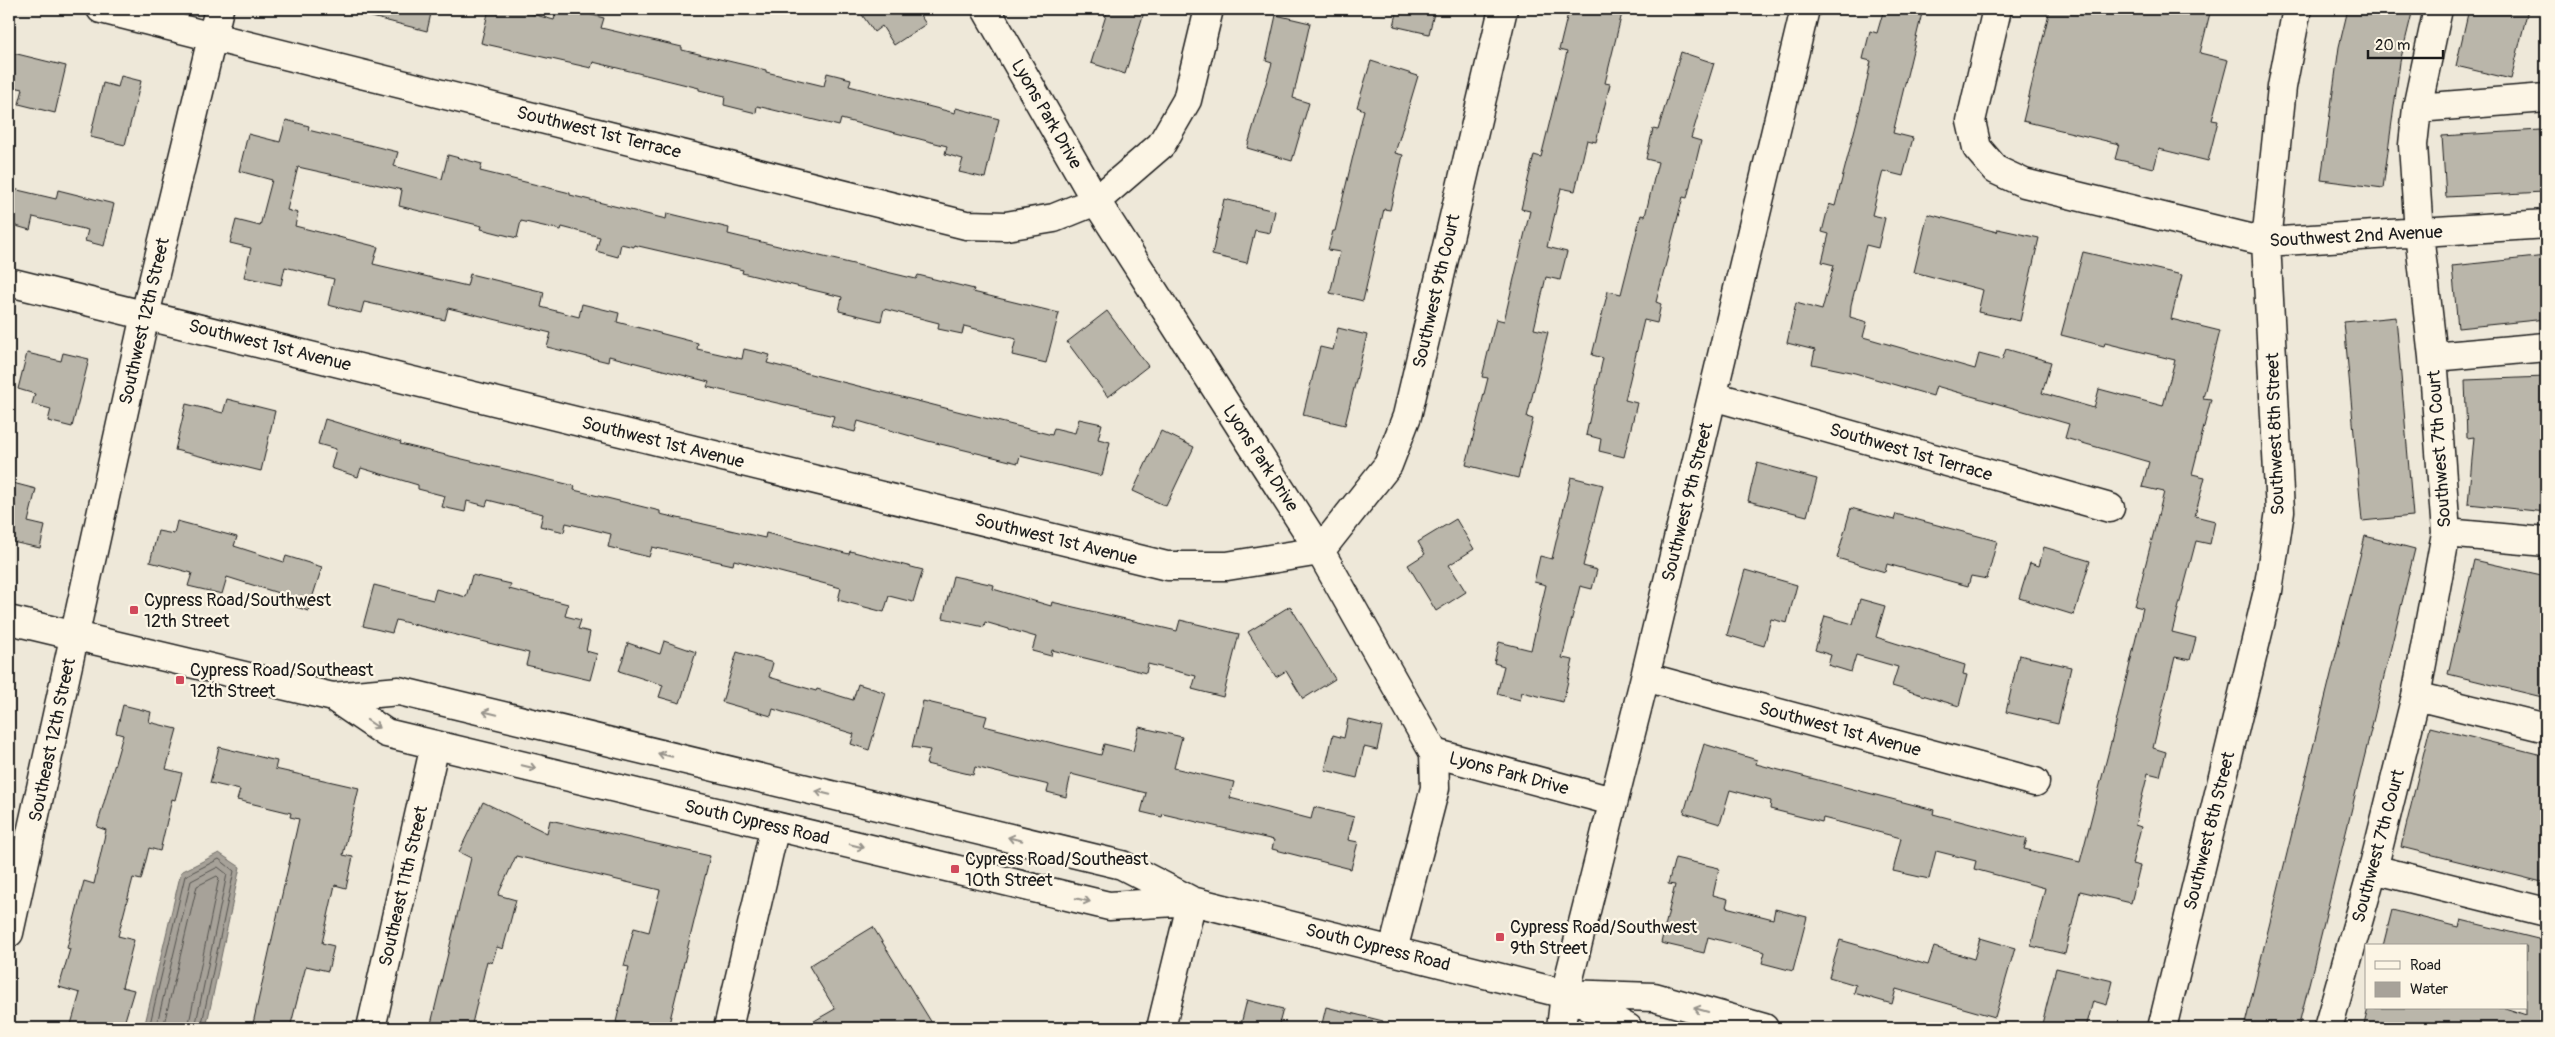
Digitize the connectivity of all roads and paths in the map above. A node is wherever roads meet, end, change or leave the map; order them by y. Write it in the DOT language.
graph roads {
  1 [pos="101,9"];
  2 [pos="220,9"];
  3 [pos="986,9"];
  4 [pos="1209,9"];
  5 [pos="1503,9"];
  6 [pos="1805,9"];
  7 [pos="1997,9"];
  8 [pos="2297,9"];
  9 [pos="2438,9"];
  10 [pos="213,35"];
  11 [pos="2546,98"];
  12 [pos="2417,108"];
  13 [pos="1096,201"];
  14 [pos="2546,224"];
  15 [pos="2419,234"];
  16 [pos="2266,242"];
  17 [pos="9,282"];
  18 [pos="145,315"];
  19 [pos="2546,347"];
  20 [pos="2433,356"];
  21 [pos="1712,396"];
  22 [pos="2110,508"];
  23 [pos="2446,533"];
  24 [pos="2546,542"];
  25 [pos="1320,551"];
  26 [pos="9,620"];
  27 [pos="75,634"];
  28 [pos="1645,677"];
  29 [pos="2416,696"];
  30 [pos="333,697"];
  31 [pos="2546,728"];
  32 [pos="436,745"];
  33 [pos="1434,753"];
  34 [pos="2035,782"];
  35 [pos="1612,801"];
  36 [pos="775,826"];
  37 [pos="2373,869"];
  38 [pos="1192,901"];
  39 [pos="2546,912"];
  40 [pos="10,925"];
  41 [pos="1393,950"];
  42 [pos="1565,994"];
  43 [pos="371,1028"];
  44 [pos="728,1028"];
  45 [pos="1161,1028"];
  46 [pos="1561,1028"];
  47 [pos="1628,1028"];
  48 [pos="1764,1028"];
  49 [pos="2162,1028"];
  50 [pos="2328,1028"];
  1 -- 10 [label="street, Southwest 1st Terrace"];
  2 -- 10 [label="street, Southwest 12th Street"];
  3 -- 13 [label="street, Lyons Park Drive"];
  4 -- 13 [label="street, Southwest 1st Terrace"];
  5 -- 25 [label="street, Southwest 9th Court"];
  6 -- 21 [label="street, Southwest 9th Street"];
  7 -- 16 [label="street, Southwest 2nd Avenue"];
  8 -- 16 [label="street, Southwest 8th Street"];
  9 -- 12 [label="street, Southwest 7th Court"];
  10 -- 13 [label="street, Southwest 1st Terrace"];
  10 -- 18 [label="street, Southwest 12th Street"];
  11 -- 12 [label="street"];
  12 -- 15 [label="street, Southwest 7th Court"];
  13 -- 25 [label="street, Lyons Park Drive"];
  14 -- 15 [label="street, Southwest 2nd Avenue"];
  15 -- 16 [label="street, Southwest 2nd Avenue"];
  15 -- 20 [label="street, Southwest 7th Court"];
  16 -- 49 [label="street, Southwest 8th Street"];
  17 -- 18 [label="street, Southwest 1st Avenue"];
  18 -- 25 [label="street, Southwest 1st Avenue"];
  18 -- 27 [label="street, Southwest 12th Street"];
  19 -- 20 [label="street"];
  20 -- 23 [label="street, Southwest 7th Court"];
  21 -- 22 [label="street, Southwest 1st Terrace"];
  21 -- 28 [label="street, Southwest 9th Street"];
  23 -- 24 [label="street"];
  23 -- 29 [label="street, Southwest 7th Court"];
  25 -- 33 [label="street, Lyons Park Drive"];
  26 -- 27 [label="street, South Cypress Road"];
  27 -- 30 [label="street, South Cypress Road"];
  27 -- 40 [label="street, Southeast 12th Street"];
  28 -- 34 [label="street, Southwest 1st Avenue"];
  28 -- 35 [label="street, Southwest 9th Street"];
  29 -- 31 [label="street"];
  29 -- 37 [label="street, Southwest 7th Court"];
  30 -- 32 [label="street, South Cypress Road, one-way"];
  38 -- 30 [label="street, South Cypress Road, one-way"];
  32 -- 36 [label="street, South Cypress Road, one-way"];
  32 -- 43 [label="street, Southeast 11th Street"];
  33 -- 35 [label="street, Lyons Park Drive"];
  33 -- 41 [label="street"];
  35 -- 42 [label="street, Southwest 9th Street"];
  36 -- 38 [label="street, South Cypress Road, one-way"];
  36 -- 44 [label="street"];
  37 -- 39 [label="street"];
  37 -- 50 [label="street, Southwest 7th Court"];
  38 -- 41 [label="street, South Cypress Road"];
  38 -- 45 [label="street"];
  41 -- 42 [label="street, South Cypress Road"];
  42 -- 46 [label="street, Southwest 9th Street"];
  42 -- 47 [label="street, South Cypress Road"];
  48 -- 42 [label="street, South Cypress Road, one-way"];
}
